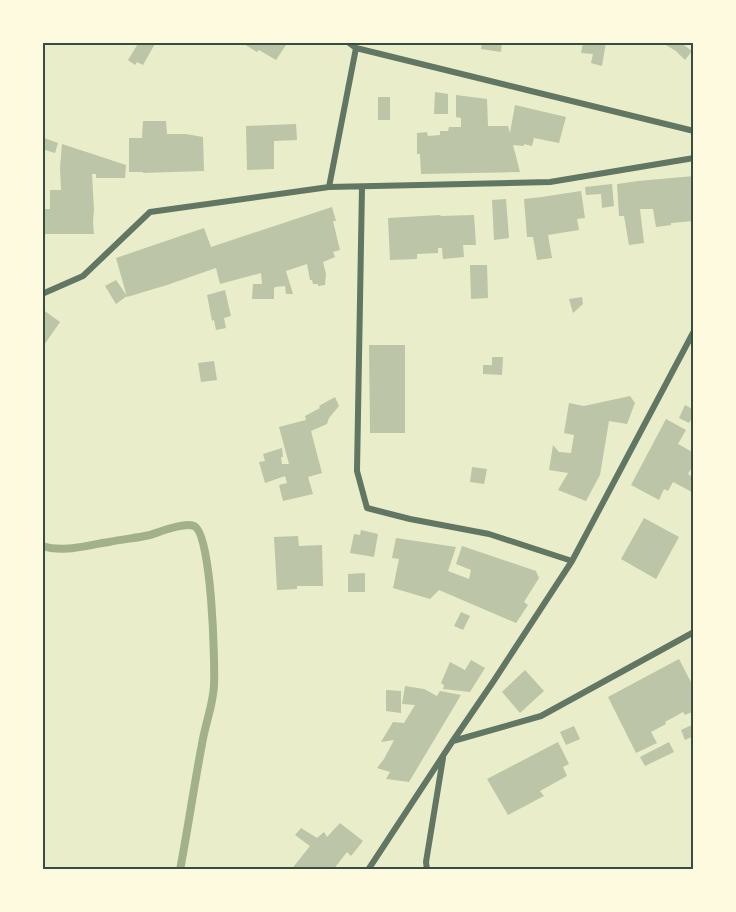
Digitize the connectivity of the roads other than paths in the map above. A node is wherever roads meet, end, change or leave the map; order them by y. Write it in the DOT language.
graph roads {
  1 [pos="348,42"];
  2 [pos="356,48"];
  3 [pos="694,131"];
  4 [pos="694,158"];
  5 [pos="329,187"];
  6 [pos="362,187"];
  7 [pos="42,294"];
  8 [pos="694,331"];
  9 [pos="572,561"];
  10 [pos="694,632"];
  11 [pos="452,742"];
  12 [pos="444,754"];
  13 [pos="368,870"];
  14 [pos="427,870"];
  1 -- 2 [label="street"];
  2 -- 3 [label="street"];
  2 -- 5 [label="street"];
  4 -- 6 [label="street"];
  5 -- 6 [label="street"];
  5 -- 7 [label="street"];
  6 -- 9 [label="street"];
  8 -- 9 [label="street"];
  9 -- 11 [label="street"];
  10 -- 11 [label="street"];
  11 -- 12 [label="street"];
  12 -- 13 [label="street"];
  12 -- 14 [label="street"];
}
